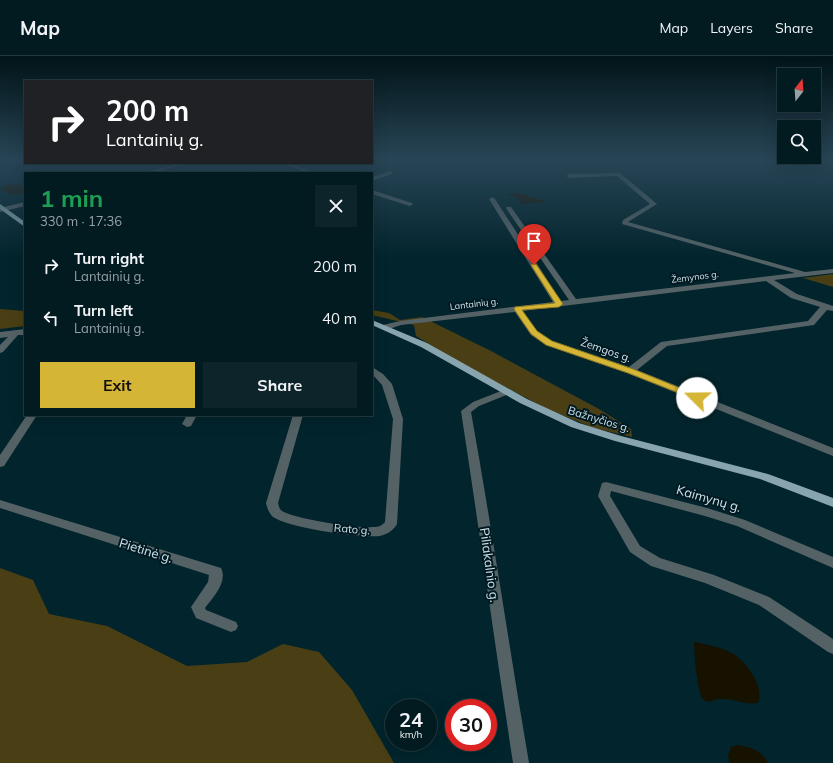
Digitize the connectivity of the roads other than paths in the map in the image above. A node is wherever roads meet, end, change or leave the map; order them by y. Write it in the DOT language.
graph roads {
  1 [pos="375,193"];
  2 [pos="641,193"];
  3 [pos="492,199"];
  4 [pos="24,204"];
  5 [pos="410,204"];
  6 [pos="509,208"];
  7 [pos="1,209"];
  8 [pos="24,224"];
  9 [pos="833,271"];
  10 [pos="805,274"];
  11 [pos="767,279"];
  12 [pos="575,303"];
  13 [pos="559,304"];
  14 [pos="829,308"];
  15 [pos="517,309"];
  16 [pos="373,322"];
  17 [pos="386,328"];
  18 [pos="24,332"];
  19 [pos="0,335"];
  20 [pos="14,335"];
  21 [pos="0,350"];
  22 [pos="373,371"];
  23 [pos="630,371"];
  24 [pos="506,392"];
  25 [pos="31,416"];
  26 [pos="298,416"];
  27 [pos="833,452"];
  28 [pos="0,463"];
  29 [pos="833,503"];
  30 [pos="0,504"];
  31 [pos="833,563"];
  32 [pos="230,626"];
  33 [pos="833,647"];
  34 [pos="521,763"];
  1 -- 5 [label="street"];
  2 -- 10 [label="street"];
  3 -- 13 [label="street"];
  4 -- 7 [label="street"];
  6 -- 12 [label="street"];
  7 -- 8 [label="main road"];
  9 -- 10 [label="street, Žemynos g."];
  10 -- 11 [label="street, Žemynos g."];
  11 -- 12 [label="street, Žemynos g."];
  11 -- 14 [label="street"];
  12 -- 13 [label="street, Žemynos g."];
  13 -- 15 [label="street, Lantainių g."];
  14 -- 23 [label="street"];
  15 -- 17 [label="street, Lantainių g."];
  15 -- 23 [label="street, Žemgos g."];
  16 -- 17 [label="main road, Bažnyčios g."];
  17 -- 24 [label="main road, Bažnyčios g."];
  18 -- 20 [label="street"];
  19 -- 20 [label="street"];
  20 -- 21 [label="street"];
  22 -- 26 [label="street, Rato g."];
  23 -- 27 [label="street, Žemgos g."];
  24 -- 29 [label="main road, Bažnyčios g."];
  24 -- 34 [label="street, Piliakalnio g."];
  25 -- 28 [label="street"];
  30 -- 32 [label="street, Pietinė g."];
  31 -- 33 [label="street, Kaimynų g."];
}
